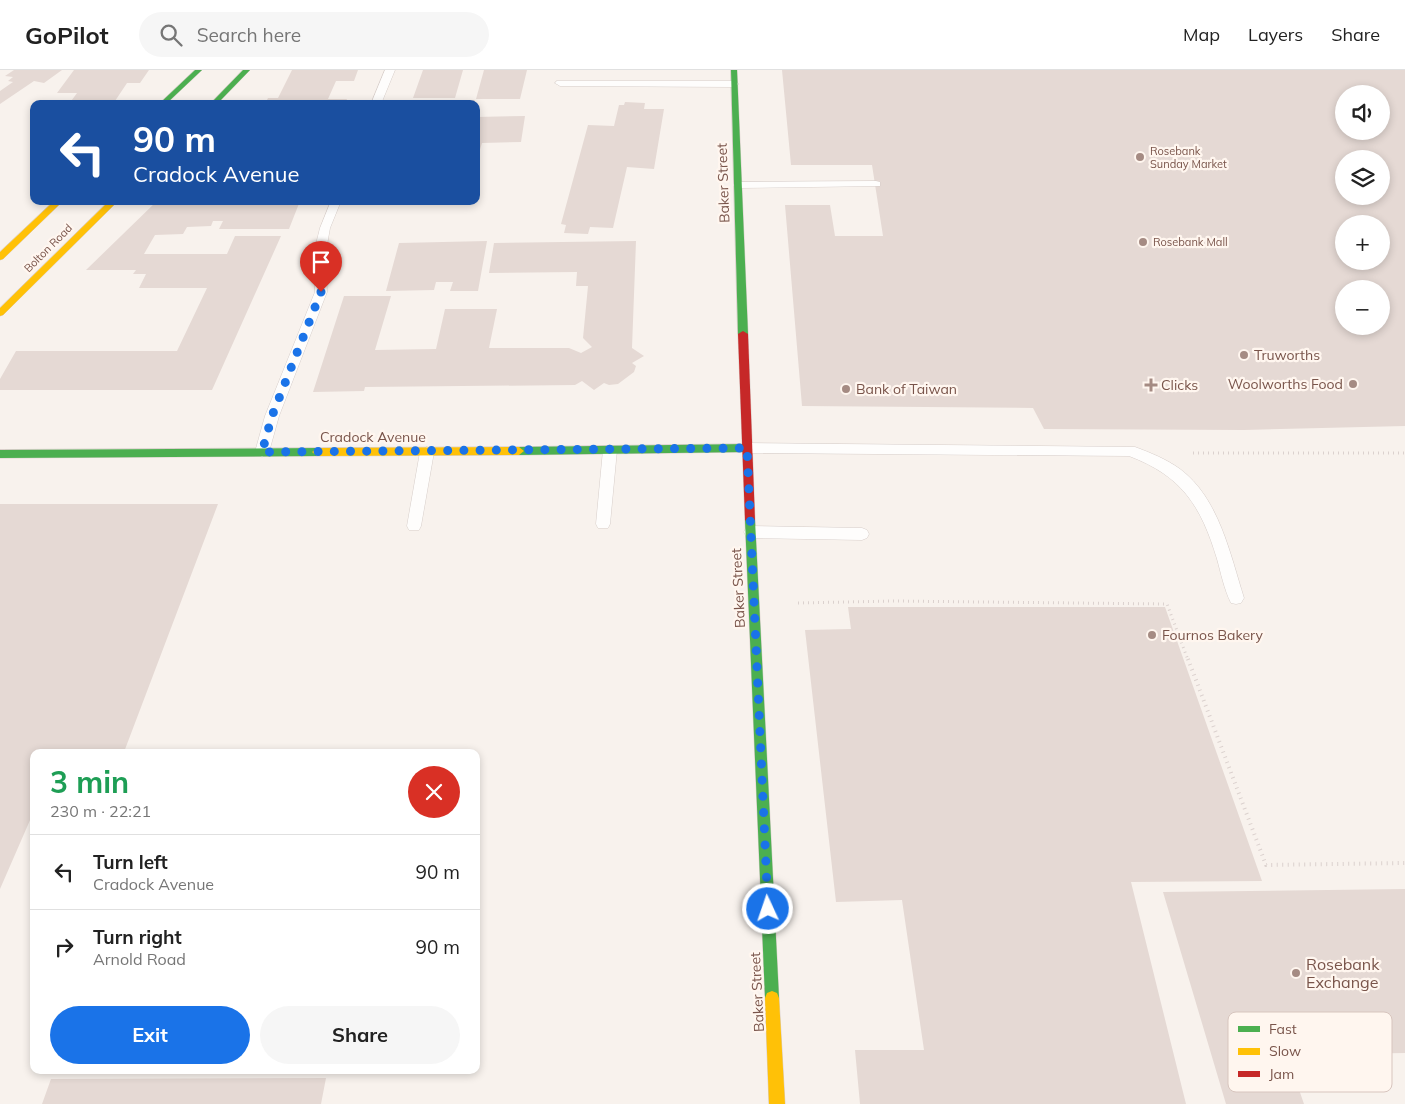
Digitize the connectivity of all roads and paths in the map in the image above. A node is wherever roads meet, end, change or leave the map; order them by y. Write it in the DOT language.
graph roads {
  1 [pos="199,70"];
  2 [pos="247,70"];
  3 [pos="390,70"];
  4 [pos="734,70"];
  5 [pos="560,83"];
  6 [pos="734,84"];
  7 [pos="166,100"];
  8 [pos="217,100"];
  9 [pos="378,100"];
  10 [pos="876,184"];
  11 [pos="738,185"];
  12 [pos="55,205"];
  13 [pos="110,205"];
  14 [pos="334,205"];
  15 [pos="0,257"];
  16 [pos="0,313"];
  17 [pos="747,448"];
  18 [pos="610,450"];
  19 [pos="262,452"];
  20 [pos="427,452"];
  21 [pos="1405,453"];
  22 [pos="0,454"];
  23 [pos="1143,454"];
  24 [pos="603,524"];
  25 [pos="414,526"];
  26 [pos="751,532"];
  27 [pos="862,534"];
  28 [pos="1236,598"];
  29 [pos="798,603"];
  30 [pos="1405,863"];
  31 [pos="777,1104"];
  1 -- 7 [label="street"];
  2 -- 8 [label="street"];
  3 -- 9 [label="lane"];
  4 -- 6 [label="street, Baker Street"];
  5 -- 6 [label="lane"];
  6 -- 11 [label="street, Baker Street"];
  10 -- 11 [label="lane"];
  11 -- 17 [label="street, Baker Street"];
  12 -- 15 [label="street, Bolton Road"];
  13 -- 16 [label="street, Bolton Road"];
  14 -- 19 [label="lane"];
  17 -- 18 [label="street, Cradock Avenue"];
  17 -- 23 [label="lane"];
  17 -- 26 [label="street, Baker Street"];
  18 -- 20 [label="street, Cradock Avenue"];
  18 -- 24 [label="lane"];
  19 -- 20 [label="street, Cradock Avenue"];
  19 -- 22 [label="street, Cradock Avenue"];
  20 -- 25 [label="lane"];
  21 -- 23 [label="path"];
  23 -- 28 [label="lane"];
  26 -- 27 [label="lane"];
  26 -- 31 [label="street, Baker Street"];
  29 -- 30 [label="path"];
}
